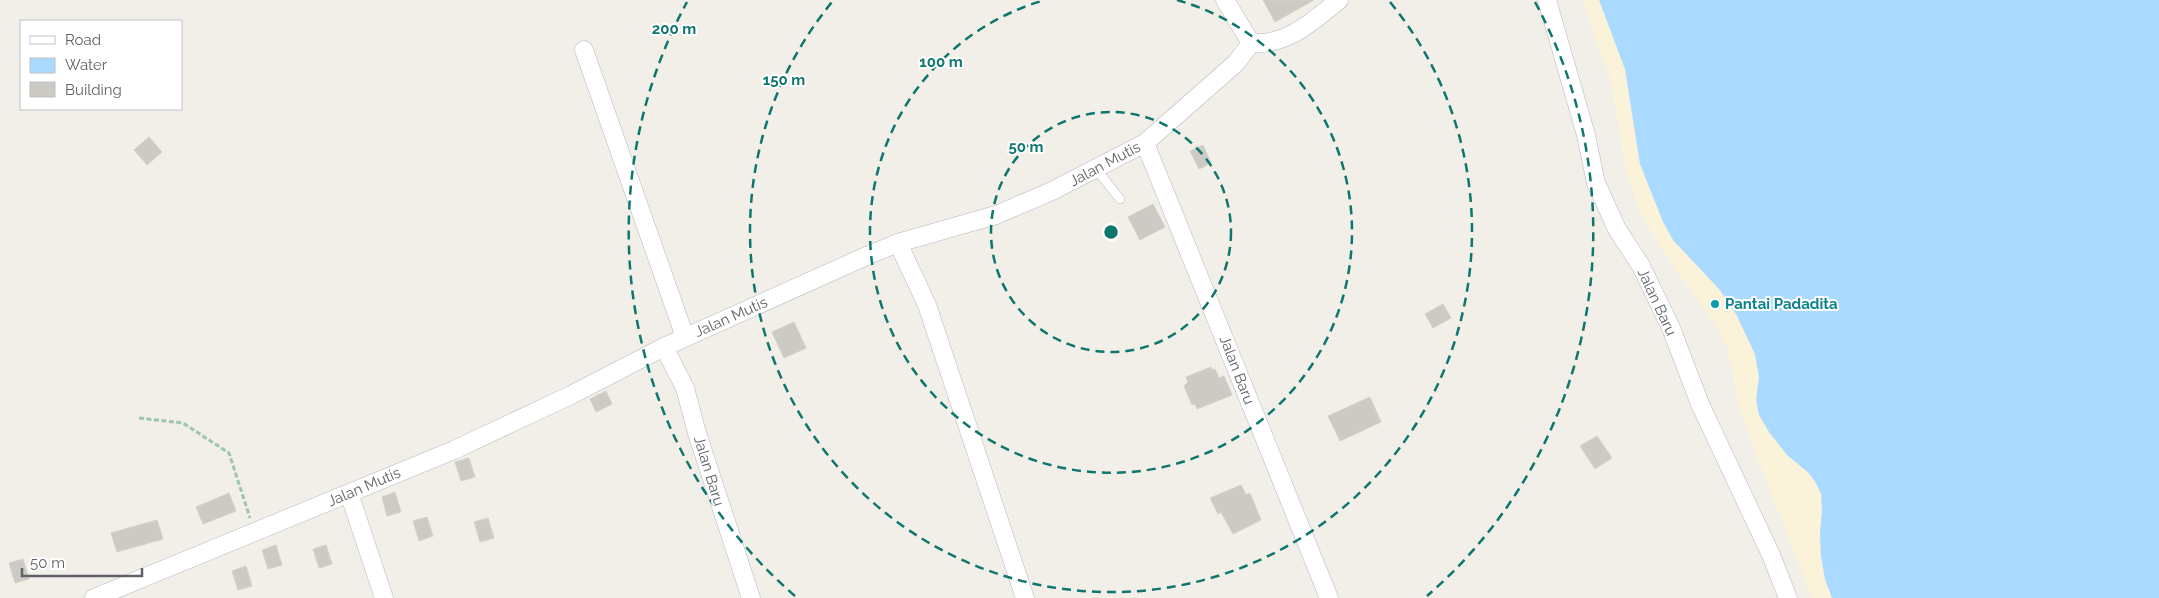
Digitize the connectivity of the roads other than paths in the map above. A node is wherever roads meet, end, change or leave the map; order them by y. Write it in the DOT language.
graph roads {
  1 [pos="1225,0"];
  2 [pos="1339,0"];
  3 [pos="1547,0"];
  4 [pos="1251,43"];
  5 [pos="584,50"];
  6 [pos="1145,143"];
  7 [pos="1096,169"];
  8 [pos="1120,199"];
  9 [pos="898,243"];
  10 [pos="685,337"];
  11 [pos="664,347"];
  12 [pos="350,493"];
  13 [pos="94,598"];
  14 [pos="384,598"];
  15 [pos="751,598"];
  16 [pos="1025,598"];
  17 [pos="1329,598"];
  18 [pos="1788,598"];
  1 -- 4 [label="street"];
  2 -- 4 [label="street"];
  3 -- 18 [label="street, Jalan Baru"];
  4 -- 6 [label="street, Jalan Mutis"];
  5 -- 10 [label="street"];
  6 -- 7 [label="street, Jalan Mutis"];
  6 -- 17 [label="street, Jalan Baru"];
  7 -- 8 [label="lane"];
  7 -- 9 [label="street, Jalan Mutis"];
  9 -- 10 [label="street, Jalan Mutis"];
  9 -- 16 [label="street"];
  10 -- 11 [label="street, Jalan Mutis"];
  11 -- 12 [label="street, Jalan Mutis"];
  11 -- 15 [label="street, Jalan Baru"];
  12 -- 13 [label="street, Jalan Mutis"];
  12 -- 14 [label="street"];
}
